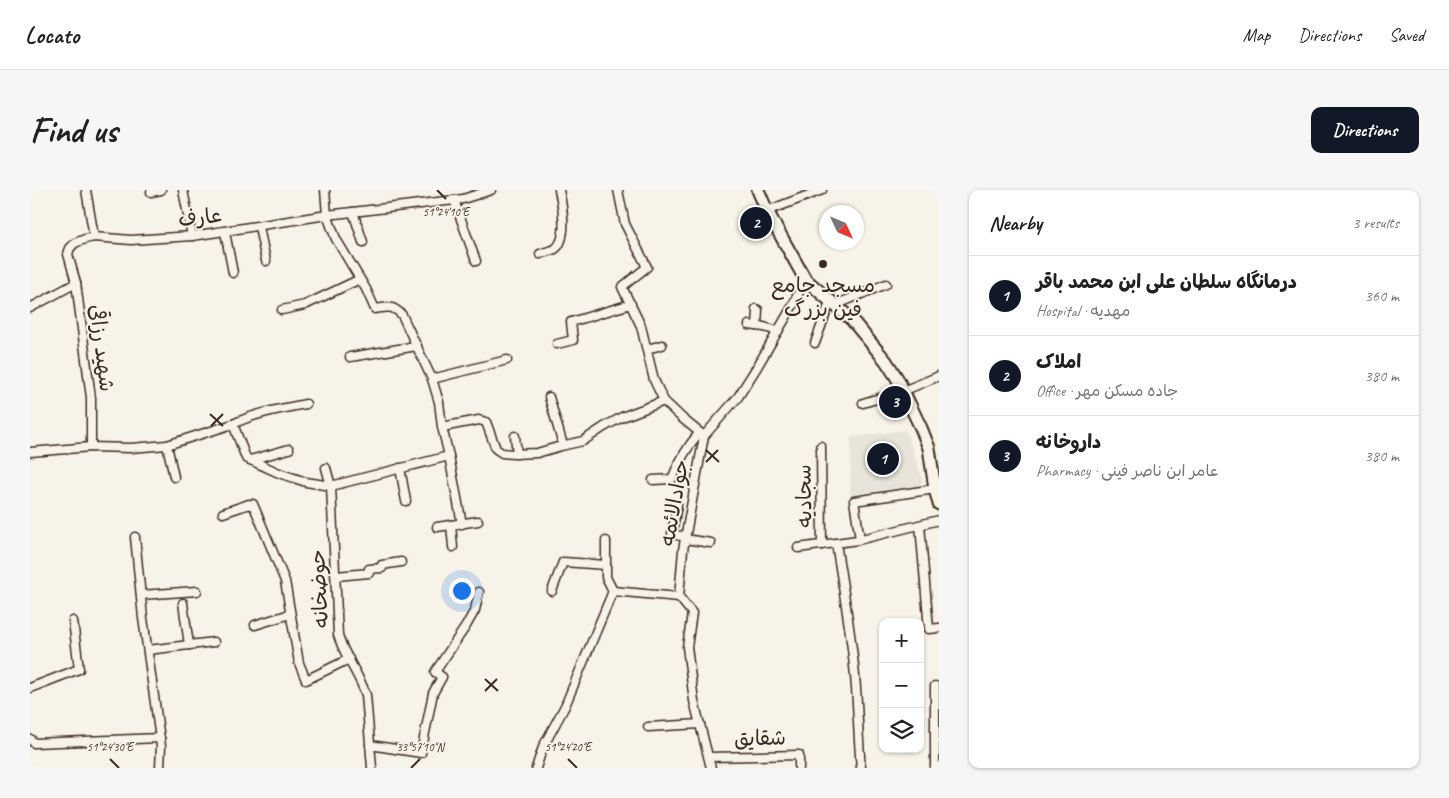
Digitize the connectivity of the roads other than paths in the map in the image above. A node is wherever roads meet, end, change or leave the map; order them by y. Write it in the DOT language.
graph roads {
  1 [pos="86,190"];
  2 [pos="161,190"];
  3 [pos="183,190"];
  4 [pos="325,190"];
  5 [pos="491,190"];
  6 [pos="560,190"];
  7 [pos="618,190"];
  8 [pos="758,190"];
  9 [pos="822,190"];
  10 [pos="150,192"];
  11 [pos="454,200"];
  12 [pos="767,211"];
  13 [pos="353,212"];
  14 [pos="327,215"];
  15 [pos="259,227"];
  16 [pos="225,232"];
  17 [pos="192,236"];
  18 [pos="94,237"];
  19 [pos="363,242"];
  20 [pos="68,254"];
  21 [pos="540,254"];
  22 [pos="266,261"];
  23 [pos="476,261"];
  24 [pos="232,273"];
  25 [pos="805,279"];
  26 [pos="360,280"];
  27 [pos="76,283"];
  28 [pos="886,284"];
  29 [pos="832,303"];
  30 [pos="631,304"];
  31 [pos="30,308"];
  32 [pos="756,309"];
  33 [pos="282,310"];
  34 [pos="778,330"];
  35 [pos="815,343"];
  36 [pos="557,344"];
  37 [pos="417,346"];
  38 [pos="662,346"];
  39 [pos="647,349"];
  40 [pos="350,357"];
  41 [pos="507,360"];
  42 [pos="939,376"];
  43 [pos="432,379"];
  44 [pos="903,391"];
  45 [pos="549,397"];
  46 [pos="664,401"];
  47 [pos="864,403"];
  48 [pos="306,404"];
  49 [pos="233,424"];
  50 [pos="442,427"];
  51 [pos="701,434"];
  52 [pos="515,436"];
  53 [pos="563,445"];
  54 [pos="167,446"];
  55 [pos="821,446"];
  56 [pos="91,447"];
  57 [pos="934,447"];
  58 [pos="289,449"];
  59 [pos="30,452"];
  60 [pos="517,454"];
  61 [pos="449,456"];
  62 [pos="250,460"];
  63 [pos="326,468"];
  64 [pos="400,468"];
  65 [pos="174,477"];
  66 [pos="653,480"];
  67 [pos="331,486"];
  68 [pos="935,489"];
  69 [pos="406,501"];
  70 [pos="939,504"];
  71 [pos="677,505"];
  72 [pos="223,513"];
  73 [pos="939,520"];
  74 [pos="478,521"];
  75 [pos="462,524"];
  76 [pos="451,525"];
  77 [pos="920,525"];
  78 [pos="437,527"];
  79 [pos="136,537"];
  80 [pos="685,538"];
  81 [pos="860,539"];
  82 [pos="606,541"];
  83 [pos="711,543"];
  84 [pos="836,543"];
  85 [pos="822,545"];
  86 [pos="454,548"];
  87 [pos="798,548"];
  88 [pos="401,562"];
  89 [pos="606,565"];
  90 [pos="336,576"];
  91 [pos="197,591"];
  92 [pos="552,591"];
  93 [pos="613,591"];
  94 [pos="479,592"];
  95 [pos="141,595"];
  96 [pos="679,597"];
  97 [pos="184,603"];
  98 [pos="290,614"];
  99 [pos="73,621"];
  100 [pos="255,626"];
  101 [pos="939,628"];
  102 [pos="214,642"];
  103 [pos="189,645"];
  104 [pos="148,650"];
  105 [pos="349,659"];
  106 [pos="935,686"];
  107 [pos="30,688"];
  108 [pos="700,724"];
  109 [pos="648,727"];
  110 [pos="160,738"];
  111 [pos="30,739"];
  112 [pos="370,745"];
  113 [pos="709,757"];
  114 [pos="160,768"];
  115 [pos="372,768"];
  116 [pos="536,768"];
  117 [pos="711,768"];
  118 [pos="799,768"];
  119 [pos="861,768"];
  120 [pos="935,768"];
  1 -- 18 [label="street"];
  2 -- 10 [label="street"];
  3 -- 17 [label="street"];
  4 -- 14 [label="street"];
  5 -- 11 [label="street, عارف"];
  6 -- 21 [label="street"];
  7 -- 30 [label="street"];
  8 -- 12 [label="main road"];
  9 -- 12 [label="street"];
  11 -- 13 [label="street, عارف"];
  11 -- 23 [label="street"];
  12 -- 25 [label="main road"];
  13 -- 14 [label="street, عارف"];
  13 -- 19 [label="street"];
  14 -- 15 [label="street, عارف"];
  14 -- 26 [label="street"];
  15 -- 16 [label="street, عارف"];
  15 -- 22 [label="street"];
  16 -- 17 [label="street, عارف"];
  16 -- 24 [label="street"];
  17 -- 18 [label="street, عارف"];
  18 -- 20 [label="street, عارف"];
  20 -- 27 [label="street, شهید رزاقی"];
  25 -- 29 [label="main road"];
  25 -- 34 [label="street, جوادالائمه"];
  26 -- 33 [label="street"];
  26 -- 37 [label="street"];
  27 -- 31 [label="street"];
  27 -- 56 [label="street, شهید رزاقی"];
  28 -- 29 [label="street"];
  29 -- 35 [label="street"];
  29 -- 44 [label="main road"];
  30 -- 36 [label="street"];
  30 -- 39 [label="street"];
  32 -- 34 [label="street"];
  34 -- 51 [label="street, جوادالائمه"];
  37 -- 40 [label="street"];
  37 -- 43 [label="street"];
  38 -- 39 [label="street"];
  39 -- 46 [label="street"];
  41 -- 43 [label="street"];
  42 -- 44 [label="street"];
  43 -- 50 [label="street"];
  44 -- 47 [label="street"];
  44 -- 57 [label="main road"];
  45 -- 53 [label="street"];
  46 -- 51 [label="street"];
  46 -- 53 [label="street"];
  48 -- 49 [label="street"];
  49 -- 54 [label="street"];
  49 -- 62 [label="street"];
  50 -- 60 [label="street"];
  50 -- 61 [label="street"];
  51 -- 66 [label="street"];
  51 -- 80 [label="street, جوادالائمه"];
  52 -- 60 [label="street"];
  53 -- 60 [label="street"];
  54 -- 56 [label="street"];
  54 -- 65 [label="street"];
  55 -- 85 [label="street, سجادیه"];
  56 -- 59 [label="street"];
  57 -- 68 [label="main road"];
  58 -- 62 [label="street"];
  61 -- 64 [label="street"];
  61 -- 75 [label="street"];
  62 -- 67 [label="street"];
  63 -- 67 [label="street, حوضخانه"];
  64 -- 67 [label="street"];
  64 -- 69 [label="street"];
  67 -- 90 [label="street, حوضخانه"];
  68 -- 70 [label="main road"];
  68 -- 81 [label="street"];
  71 -- 80 [label="street"];
  72 -- 98 [label="street"];
  73 -- 77 [label="street"];
  74 -- 75 [label="street"];
  75 -- 76 [label="street"];
  76 -- 78 [label="street"];
  76 -- 86 [label="street"];
  77 -- 81 [label="street"];
  77 -- 101 [label="street"];
  79 -- 95 [label="street"];
  80 -- 83 [label="street"];
  80 -- 96 [label="street, جوادالائمه"];
  81 -- 84 [label="street"];
  82 -- 89 [label="street"];
  84 -- 85 [label="street"];
  84 -- 119 [label="street"];
  85 -- 87 [label="street"];
  88 -- 90 [label="street"];
  89 -- 92 [label="street"];
  89 -- 93 [label="street"];
  90 -- 105 [label="street, حوضخانه"];
  91 -- 95 [label="street"];
  93 -- 96 [label="street"];
  93 -- 116 [label="street"];
  94 -- 112 [label="street"];
  95 -- 104 [label="street"];
  96 -- 108 [label="street"];
  97 -- 103 [label="street"];
  98 -- 100 [label="street"];
  98 -- 105 [label="street"];
  99 -- 107 [label="street"];
  102 -- 103 [label="street"];
  103 -- 104 [label="street"];
  104 -- 110 [label="street"];
  105 -- 112 [label="street, حوضخانه"];
  106 -- 120 [label="street"];
  108 -- 109 [label="street"];
  108 -- 113 [label="street"];
  110 -- 111 [label="street"];
  110 -- 114 [label="street"];
  112 -- 115 [label="street, حوضخانه"];
  113 -- 117 [label="street"];
  113 -- 118 [label="street, شقایق"];
}
